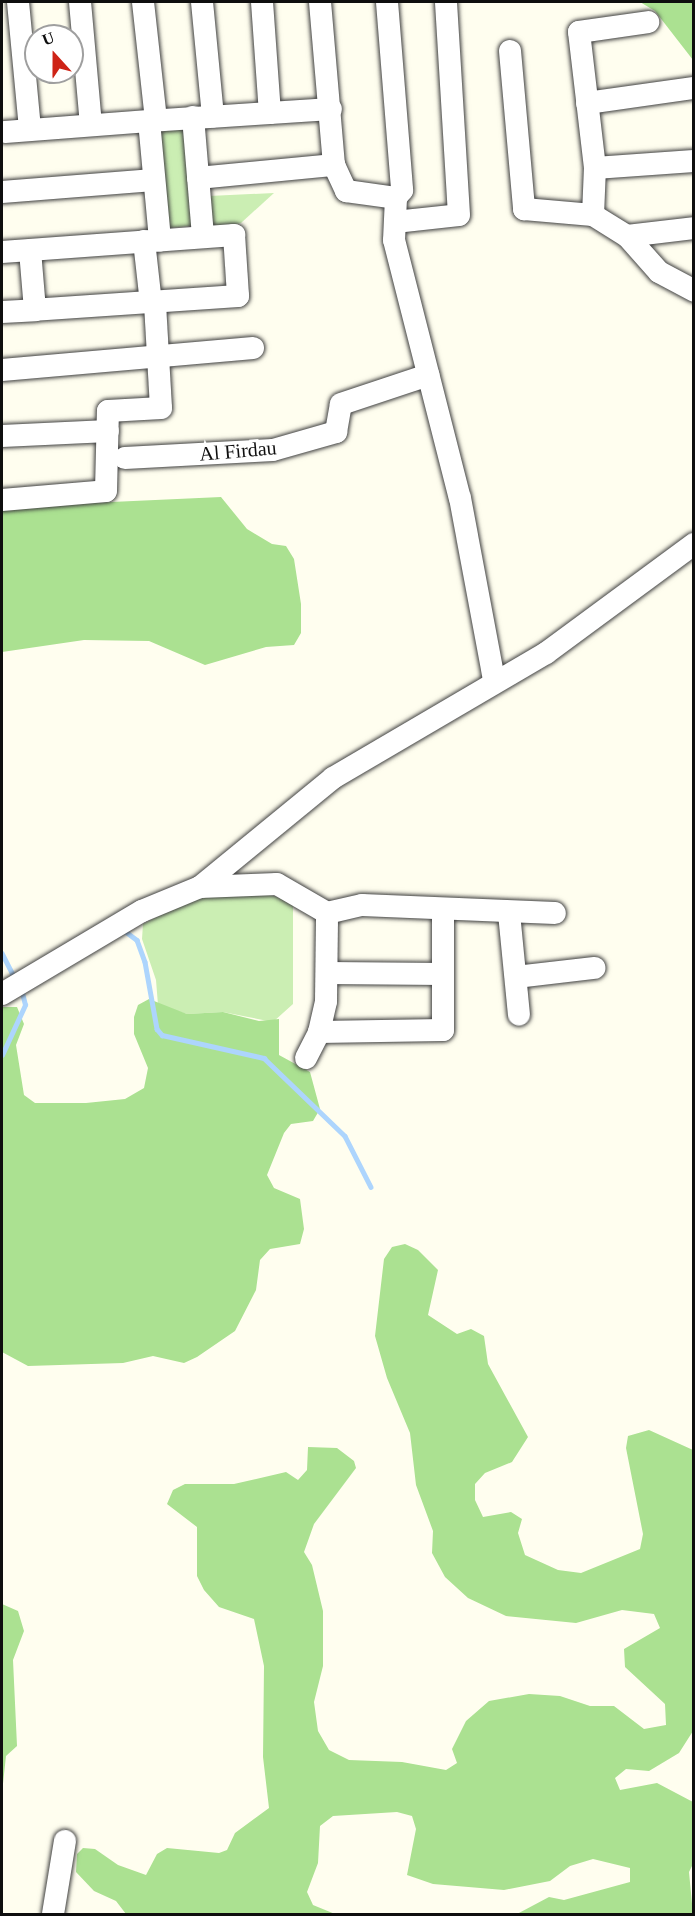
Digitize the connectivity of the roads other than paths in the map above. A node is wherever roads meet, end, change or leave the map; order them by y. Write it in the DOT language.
graph roads {
  1 [pos="18,2"];
  2 [pos="80,2"];
  3 [pos="143,2"];
  4 [pos="202,2"];
  5 [pos="262,2"];
  6 [pos="320,2"];
  7 [pos="387,2"];
  8 [pos="446,2"];
  9 [pos="648,22"];
  10 [pos="510,51"];
  11 [pos="693,88"];
  12 [pos="587,103"];
  13 [pos="331,109"];
  14 [pos="270,112"];
  15 [pos="203,117"];
  16 [pos="153,120"];
  17 [pos="91,125"];
  18 [pos="30,129"];
  19 [pos="5,132"];
  20 [pos="693,161"];
  21 [pos="334,165"];
  22 [pos="595,168"];
  23 [pos="198,177"];
  24 [pos="154,180"];
  25 [pos="2,192"];
  26 [pos="396,198"];
  27 [pos="593,215"];
  28 [pos="395,222"];
  29 [pos="693,228"];
  30 [pos="627,236"];
  31 [pos="203,237"];
  32 [pos="152,240"];
  33 [pos="30,250"];
  34 [pos="2,252"];
  35 [pos="693,291"];
  36 [pos="153,303"];
  37 [pos="36,310"];
  38 [pos="2,312"];
  39 [pos="254,348"];
  40 [pos="158,358"];
  41 [pos="2,370"];
  42 [pos="428,375"];
  43 [pos="108,431"];
  44 [pos="2,436"];
  45 [pos="125,458"];
  46 [pos="2,500"];
  47 [pos="693,544"];
  48 [pos="494,680"];
  49 [pos="201,887"];
  50 [pos="443,910"];
  51 [pos="327,913"];
  52 [pos="509,913"];
  53 [pos="555,913"];
  54 [pos="594,968"];
  55 [pos="327,973"];
  56 [pos="443,974"];
  57 [pos="516,977"];
  58 [pos="2,994"];
  59 [pos="519,1015"];
  60 [pos="319,1032"];
  61 [pos="306,1058"];
  62 [pos="65,1841"];
  63 [pos="53,1914"];
  1 -- 18 [label="street"];
  2 -- 17 [label="street"];
  3 -- 16 [label="street"];
  4 -- 15 [label="street"];
  5 -- 14 [label="street"];
  6 -- 13 [label="street"];
  7 -- 26 [label="street"];
  8 -- 28 [label="street"];
  9 -- 12 [label="street"];
  10 -- 27 [label="street"];
  11 -- 12 [label="street"];
  12 -- 22 [label="street"];
  13 -- 14 [label="street"];
  13 -- 21 [label="street"];
  14 -- 15 [label="street"];
  15 -- 16 [label="street"];
  15 -- 23 [label="street"];
  16 -- 17 [label="street"];
  16 -- 24 [label="street"];
  17 -- 18 [label="street"];
  18 -- 19 [label="street"];
  20 -- 22 [label="street"];
  21 -- 23 [label="street"];
  21 -- 26 [label="street"];
  22 -- 27 [label="street"];
  23 -- 31 [label="street"];
  24 -- 25 [label="street"];
  24 -- 32 [label="street"];
  26 -- 28 [label="street"];
  27 -- 30 [label="street"];
  28 -- 42 [label="street"];
  29 -- 30 [label="street"];
  30 -- 35 [label="street"];
  31 -- 32 [label="street"];
  31 -- 36 [label="street"];
  32 -- 33 [label="street"];
  32 -- 36 [label="street"];
  33 -- 34 [label="street"];
  33 -- 37 [label="street"];
  36 -- 37 [label="street"];
  36 -- 40 [label="street"];
  37 -- 38 [label="street"];
  39 -- 40 [label="street"];
  40 -- 41 [label="street"];
  40 -- 43 [label="street"];
  42 -- 45 [label="street, Al Firdau"];
  42 -- 48 [label="street"];
  43 -- 44 [label="street"];
  43 -- 46 [label="street"];
  47 -- 48 [label="street"];
  48 -- 49 [label="street"];
  49 -- 51 [label="street"];
  49 -- 58 [label="street"];
  50 -- 51 [label="street"];
  50 -- 52 [label="street"];
  50 -- 56 [label="street"];
  51 -- 55 [label="street"];
  52 -- 53 [label="street"];
  52 -- 57 [label="street"];
  54 -- 57 [label="street"];
  55 -- 56 [label="street"];
  55 -- 60 [label="street"];
  56 -- 60 [label="street"];
  57 -- 59 [label="street"];
  60 -- 61 [label="street"];
  62 -- 63 [label="street"];
}
